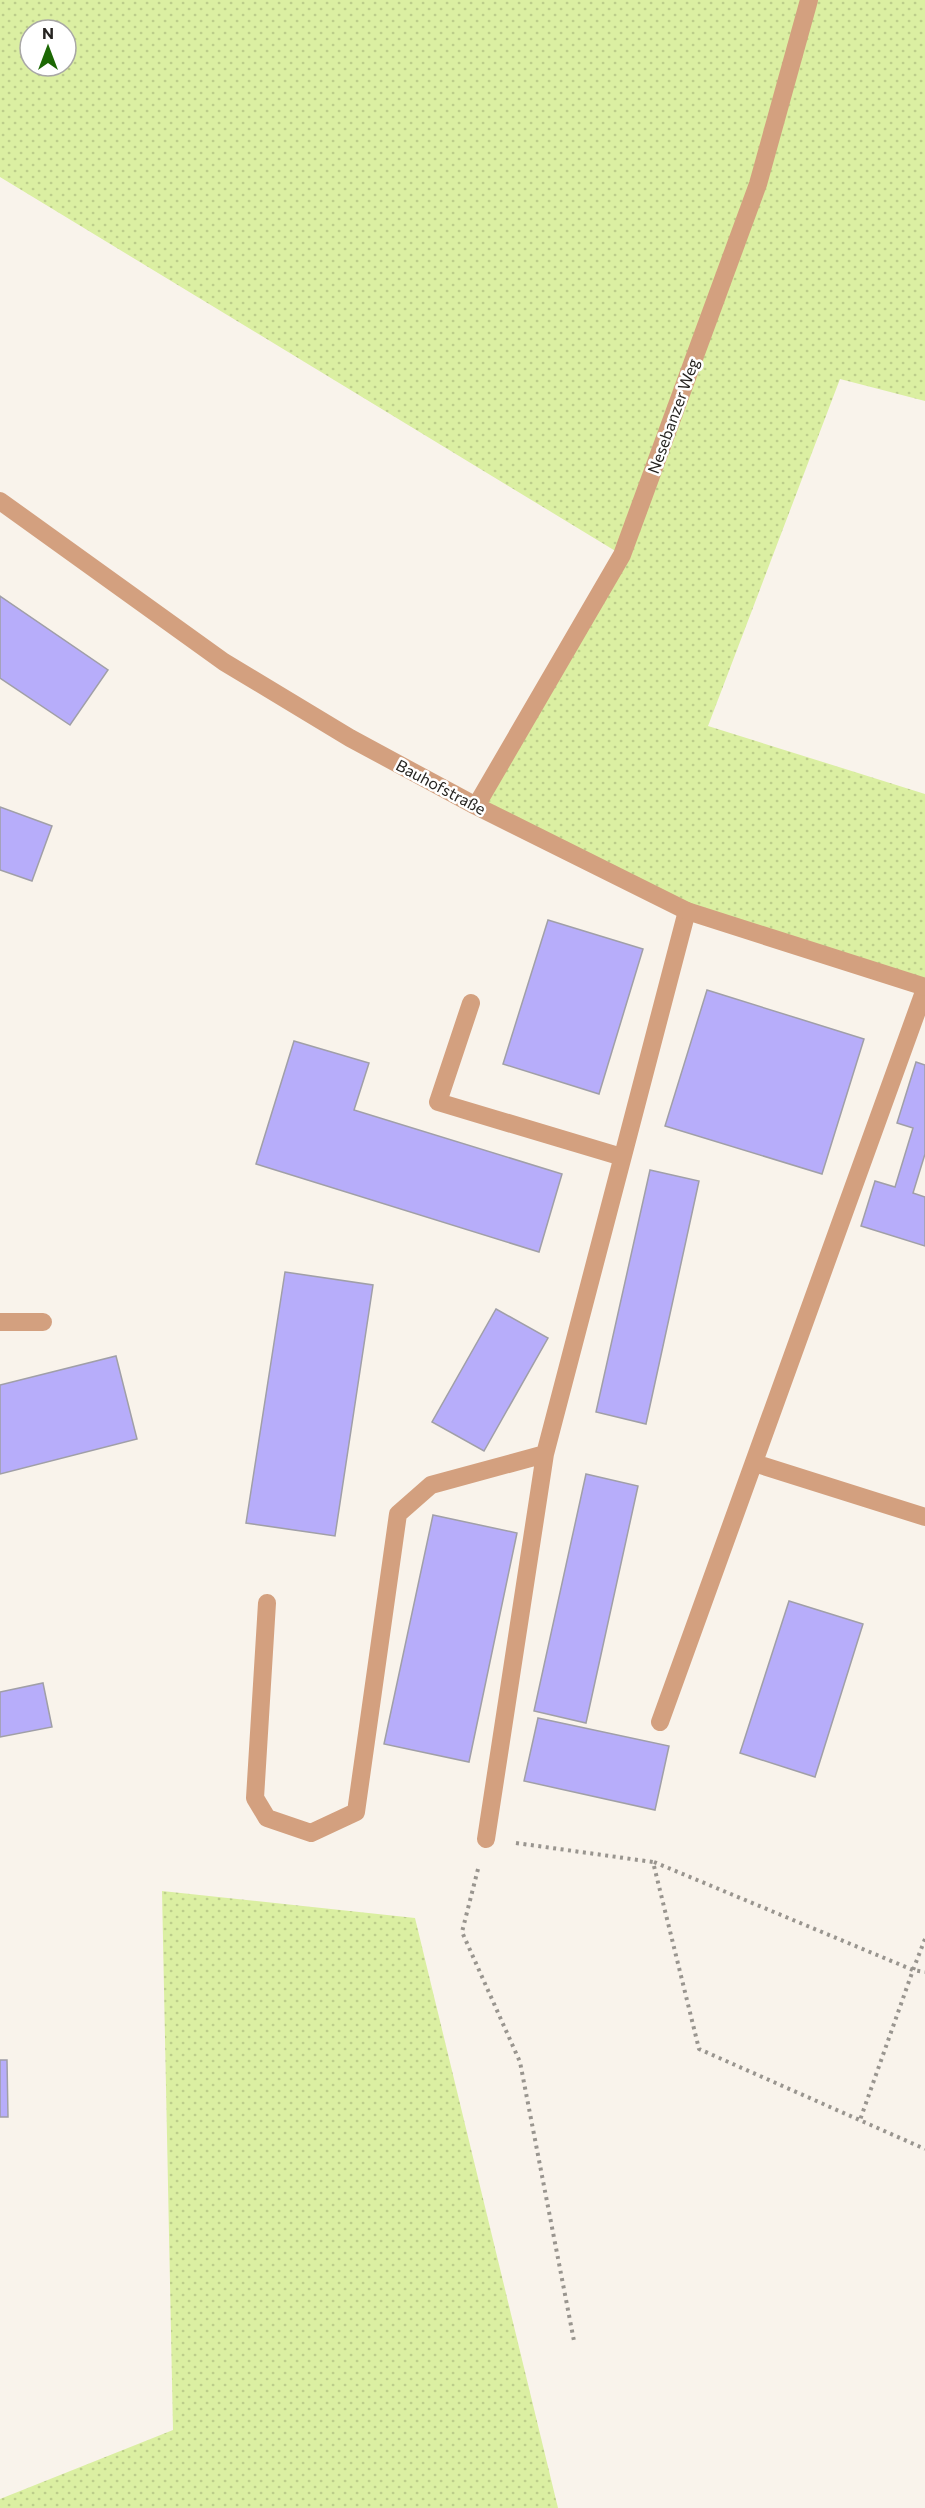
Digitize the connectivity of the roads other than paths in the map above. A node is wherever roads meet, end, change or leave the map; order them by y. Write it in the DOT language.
graph roads {
  1 [pos="809,0"];
  2 [pos="0,501"];
  3 [pos="476,806"];
  4 [pos="687,911"];
  5 [pos="925,988"];
  6 [pos="471,1003"];
  7 [pos="622,1157"];
  8 [pos="0,1322"];
  9 [pos="43,1322"];
  10 [pos="546,1454"];
  11 [pos="754,1463"];
  12 [pos="925,1517"];
  13 [pos="267,1604"];
  14 [pos="660,1722"];
  15 [pos="486,1839"];
  1 -- 3 [label="street, Nesebanzer Weg"];
  2 -- 3 [label="street, Bauhofstraße"];
  3 -- 4 [label="street, Bauhofstraße"];
  4 -- 5 [label="street, Bauhofstraße"];
  4 -- 7 [label="street"];
  5 -- 11 [label="street"];
  6 -- 7 [label="street"];
  7 -- 10 [label="street"];
  8 -- 9 [label="street"];
  10 -- 13 [label="street"];
  10 -- 15 [label="street"];
  11 -- 12 [label="street"];
  11 -- 14 [label="street"];
}
